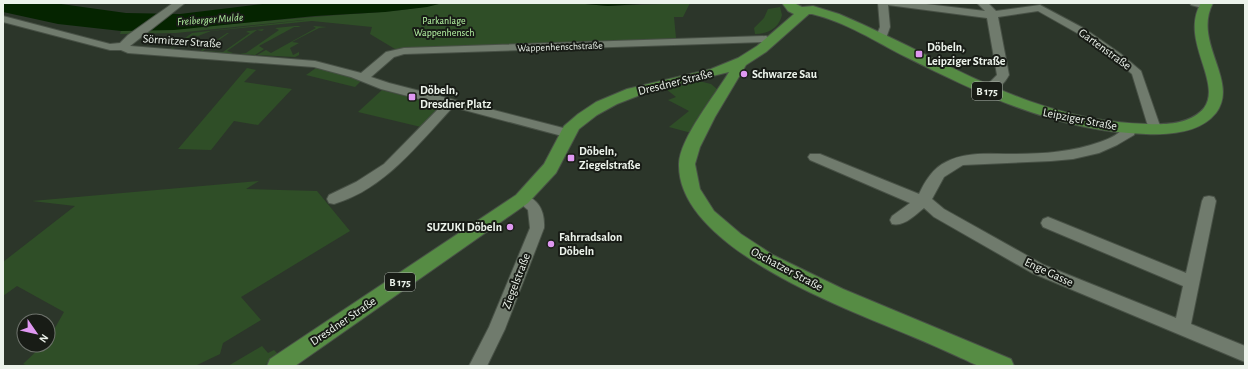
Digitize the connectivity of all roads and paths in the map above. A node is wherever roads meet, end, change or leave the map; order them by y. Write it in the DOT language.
graph roads {
  1 [pos="180,3"];
  2 [pos="883,3"];
  3 [pos="892,3"];
  4 [pos="982,3"];
  5 [pos="1202,4"];
  6 [pos="789,5"];
  7 [pos="813,7"];
  8 [pos="992,15"];
  9 [pos="3,19"];
  10 [pos="766,38"];
  11 [pos="880,39"];
  12 [pos="123,46"];
  13 [pos="754,54"];
  14 [pos="740,63"];
  15 [pos="714,72"];
  16 [pos="363,78"];
  17 [pos="724,90"];
  18 [pos="986,91"];
  19 [pos="450,103"];
  20 [pos="1130,129"];
  21 [pos="1157,129"];
  22 [pos="566,133"];
  23 [pos="815,157"];
  24 [pos="522,199"];
  25 [pos="334,200"];
  26 [pos="924,200"];
  27 [pos="1209,201"];
  28 [pos="897,220"];
  29 [pos="1048,223"];
  30 [pos="1191,282"];
  31 [pos="1182,329"];
  32 [pos="1245,354"];
  33 [pos="278,366"];
  34 [pos="478,366"];
  35 [pos="1003,366"];
  1 -- 12 [label="street"];
  2 -- 11 [label="street"];
  3 -- 8 [label="street"];
  4 -- 8 [label="street"];
  5 -- 21 [label="main road, Leipziger Straße / B 175"];
  6 -- 7 [label="main road, Leipziger Straße"];
  6 -- 10 [label="main road, B 175"];
  7 -- 11 [label="main road, Leipziger Straße / B 175"];
  7 -- 13 [label="main road, B 175"];
  8 -- 18 [label="street"];
  8 -- 21 [label="street, Gartenstraße"];
  9 -- 12 [label="street, Sörmitzer Straße"];
  10 -- 13 [label="main road, B 175"];
  10 -- 16 [label="street, Wappenhenschstraße"];
  11 -- 18 [label="main road, Leipziger Straße / B 175"];
  12 -- 16 [label="street, Sörmitzer Straße"];
  13 -- 14 [label="main road, B 175"];
  14 -- 15 [label="main road, Dresdner Straße / B 175"];
  14 -- 17 [label="main road, Oschatzer Straße"];
  15 -- 17 [label="main road"];
  15 -- 22 [label="main road, Dresdner Straße / B 175"];
  16 -- 19 [label="street, Sörmitzer Straße"];
  17 -- 35 [label="main road, Oschatzer Straße"];
  18 -- 20 [label="main road, Leipziger Straße / B 175"];
  19 -- 22 [label="street, Sörmitzer Straße"];
  19 -- 25 [label="street"];
  20 -- 21 [label="main road, Leipziger Straße / B 175"];
  20 -- 26 [label="street"];
  22 -- 24 [label="main road, Dresdner Straße / B 175"];
  23 -- 26 [label="street, Enge Gasse"];
  24 -- 33 [label="main road, Dresdner Straße / B 175"];
  24 -- 34 [label="street, Ziegelstraße"];
  26 -- 28 [label="street"];
  26 -- 31 [label="street, Enge Gasse"];
  27 -- 30 [label="street"];
  29 -- 30 [label="street"];
  30 -- 31 [label="street"];
  31 -- 32 [label="street, Enge Gasse"];
}
